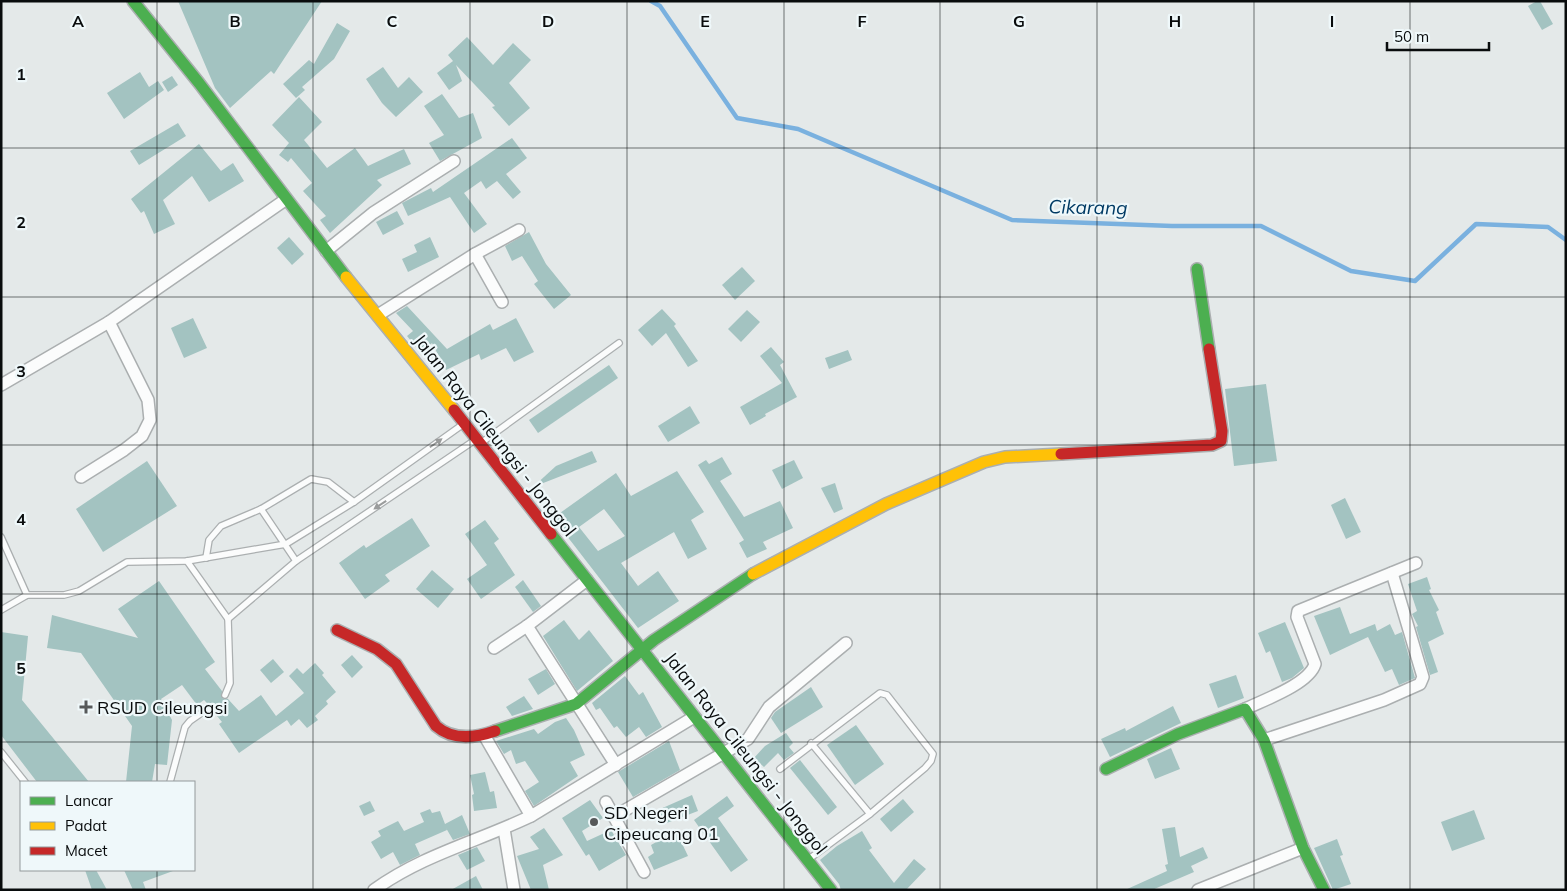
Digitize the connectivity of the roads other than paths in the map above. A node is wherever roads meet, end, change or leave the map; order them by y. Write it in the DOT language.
graph roads {
  1 [pos="133,1"];
  2 [pos="454,161"];
  3 [pos="285,200"];
  4 [pos="519,230"];
  5 [pos="326,251"];
  6 [pos="476,254"];
  7 [pos="1197,269"];
  8 [pos="502,302"];
  9 [pos="378,315"];
  10 [pos="109,322"];
  11 [pos="619,343"];
  12 [pos="1,385"];
  13 [pos="463,424"];
  14 [pos="477,442"];
  15 [pos="81,477"];
  16 [pos="354,502"];
  17 [pos="261,509"];
  18 [pos="1,537"];
  19 [pos="286,544"];
  20 [pos="206,558"];
  21 [pos="187,561"];
  22 [pos="296,561"];
  23 [pos="1416,562"];
  24 [pos="1392,573"];
  25 [pos="587,580"];
  26 [pos="28,594"];
  27 [pos="1,610"];
  28 [pos="228,619"];
  29 [pos="528,626"];
  30 [pos="337,630"];
  31 [pos="846,643"];
  32 [pos="494,648"];
  33 [pos="642,649"];
  34 [pos="225,695"];
  35 [pos="576,704"];
  36 [pos="210,707"];
  37 [pos="1245,709"];
  38 [pos="694,717"];
  39 [pos="484,735"];
  40 [pos="1264,740"];
  41 [pos="811,743"];
  42 [pos="1,752"];
  43 [pos="724,753"];
  44 [pos="616,765"];
  45 [pos="780,769"];
  46 [pos="1106,769"];
  47 [pos="24,781"];
  48 [pos="170,781"];
  49 [pos="606,802"];
  50 [pos="870,814"];
  51 [pos="531,816"];
  52 [pos="615,816"];
  53 [pos="504,829"];
  54 [pos="1303,848"];
  55 [pos="807,860"];
  56 [pos="644,872"];
  57 [pos="374,890"];
  58 [pos="514,890"];
  59 [pos="831,890"];
  60 [pos="1198,890"];
  61 [pos="1324,890"];
  1 -- 3 [label="street, Jalan Raya Cileungsi - Jonggol"];
  2 -- 5 [label="street"];
  3 -- 5 [label="street, Jalan Raya Cileungsi - Jonggol"];
  3 -- 10 [label="street"];
  4 -- 6 [label="street"];
  5 -- 9 [label="street, Jalan Raya Cileungsi - Jonggol"];
  6 -- 8 [label="street"];
  6 -- 9 [label="street"];
  7 -- 33 [label="street"];
  9 -- 13 [label="street, Jalan Raya Cileungsi - Jonggol"];
  10 -- 12 [label="street"];
  10 -- 15 [label="street"];
  11 -- 14 [label="lane"];
  13 -- 14 [label="street, Jalan Raya Cileungsi - Jonggol"];
  16 -- 13 [label="lane, one-way"];
  14 -- 22 [label="lane, one-way"];
  14 -- 25 [label="street, Jalan Raya Cileungsi - Jonggol"];
  16 -- 17 [label="lane"];
  16 -- 19 [label="lane"];
  17 -- 19 [label="lane"];
  17 -- 20 [label="lane"];
  18 -- 26 [label="lane"];
  19 -- 20 [label="lane"];
  19 -- 22 [label="lane"];
  20 -- 21 [label="lane"];
  21 -- 26 [label="lane"];
  21 -- 28 [label="lane"];
  22 -- 28 [label="lane"];
  23 -- 24 [label="street"];
  24 -- 37 [label="street"];
  24 -- 40 [label="street"];
  25 -- 29 [label="street"];
  25 -- 33 [label="street, Jalan Raya Cileungsi - Jonggol"];
  26 -- 27 [label="lane"];
  28 -- 34 [label="lane"];
  29 -- 32 [label="street"];
  29 -- 35 [label="street"];
  30 -- 39 [label="street"];
  31 -- 43 [label="street"];
  33 -- 35 [label="street"];
  33 -- 38 [label="street, Jalan Raya Cileungsi - Jonggol"];
  35 -- 39 [label="street"];
  35 -- 44 [label="street"];
  36 -- 48 [label="lane"];
  37 -- 40 [label="street"];
  37 -- 46 [label="street"];
  38 -- 43 [label="street, Jalan Raya Cileungsi - Jonggol"];
  38 -- 44 [label="street"];
  39 -- 51 [label="street"];
  40 -- 54 [label="street"];
  41 -- 45 [label="lane"];
  41 -- 50 [label="lane"];
  41 -- 50 [label="lane"];
  42 -- 47 [label="lane"];
  43 -- 52 [label="street"];
  43 -- 55 [label="street, Jalan Raya Cileungsi - Jonggol"];
  44 -- 51 [label="street"];
  49 -- 52 [label="street"];
  50 -- 55 [label="lane"];
  51 -- 53 [label="street"];
  52 -- 56 [label="street"];
  53 -- 57 [label="street"];
  53 -- 58 [label="street"];
  54 -- 60 [label="street"];
  54 -- 61 [label="street"];
  55 -- 59 [label="street, Jalan Raya Cileungsi - Jonggol"];
}
